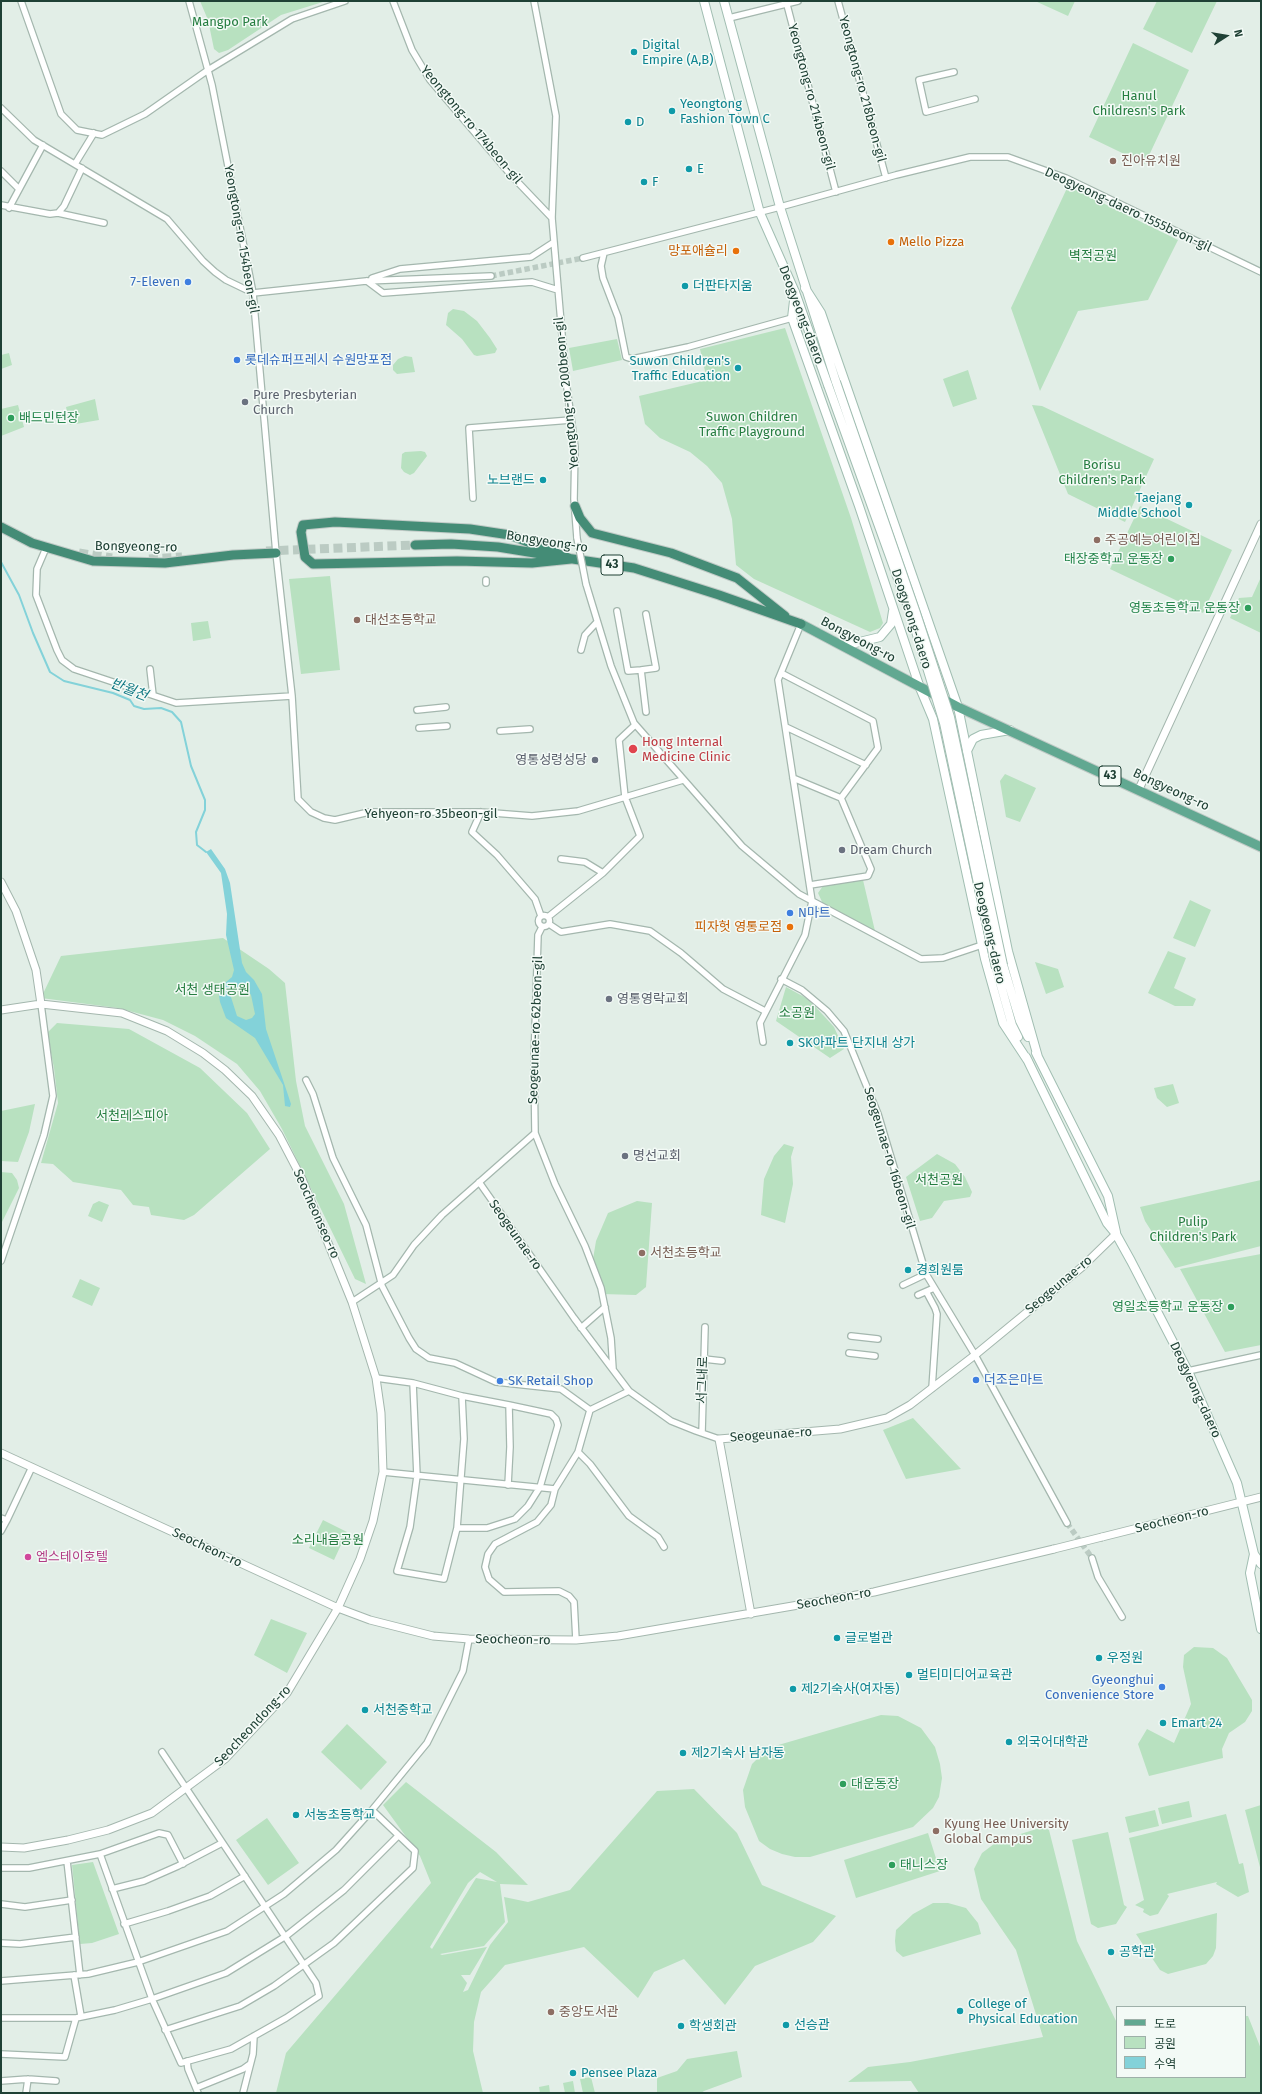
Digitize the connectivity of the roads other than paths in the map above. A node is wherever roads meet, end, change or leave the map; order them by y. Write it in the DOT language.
graph roads {
  1 [pos="21,1"];
  2 [pos="189,1"];
  3 [pos="346,1"];
  4 [pos="393,1"];
  5 [pos="534,1"];
  6 [pos="704,1"];
  7 [pos="724,1"];
  8 [pos="798,1"];
  9 [pos="838,1"];
  10 [pos="786,2"];
  11 [pos="729,18"];
  12 [pos="208,70"];
  13 [pos="954,72"];
  14 [pos="975,99"];
  15 [pos="1,108"];
  16 [pos="94,133"];
  17 [pos="42,145"];
  18 [pos="75,164"];
  19 [pos="82,168"];
  20 [pos="1,170"];
  21 [pos="886,178"];
  22 [pos="19,189"];
  23 [pos="836,192"];
  24 [pos="1,205"];
  25 [pos="780,207"];
  26 [pos="9,208"];
  27 [pos="58,213"];
  28 [pos="760,213"];
  29 [pos="552,218"];
  30 [pos="104,222"];
  31 [pos="554,242"];
  32 [pos="604,253"];
  33 [pos="583,258"];
  34 [pos="1261,272"];
  35 [pos="491,276"];
  36 [pos="366,281"];
  37 [pos="805,288"];
  38 [pos="558,290"];
  39 [pos="253,292"];
  40 [pos="795,292"];
  41 [pos="792,318"];
  42 [pos="832,383"];
  43 [pos="571,420"];
  44 [pos="473,498"];
  45 [pos="575,506"];
  46 [pos="1261,524"];
  47 [pos="1,527"];
  48 [pos="415,545"];
  49 [pos="46,548"];
  50 [pos="276,553"];
  51 [pos="571,559"];
  52 [pos="893,610"];
  53 [pos="617,611"];
  54 [pos="646,614"];
  55 [pos="597,622"];
  56 [pos="797,623"];
  57 [pos="843,646"];
  58 [pos="581,650"];
  59 [pos="150,669"];
  60 [pos="641,670"];
  61 [pos="781,673"];
  62 [pos="920,688"];
  63 [pos="153,695"];
  64 [pos="292,696"];
  65 [pos="446,707"];
  66 [pos="958,707"];
  67 [pos="417,710"];
  68 [pos="646,712"];
  69 [pos="635,725"];
  70 [pos="447,726"];
  71 [pos="786,727"];
  72 [pos="419,728"];
  73 [pos="530,729"];
  74 [pos="1010,730"];
  75 [pos="500,731"];
  76 [pos="967,751"];
  77 [pos="866,765"];
  78 [pos="793,778"];
  79 [pos="683,780"];
  80 [pos="1139,789"];
  81 [pos="625,797"];
  82 [pos="841,798"];
  83 [pos="481,812"];
  84 [pos="1261,848"];
  85 [pos="561,860"];
  86 [pos="603,873"];
  87 [pos="1,882"];
  88 [pos="810,885"];
  89 [pos="812,901"];
  90 [pos="541,916"];
  91 [pos="548,918"];
  92 [pos="549,924"];
  93 [pos="542,927"];
  94 [pos="982,945"];
  95 [pos="999,967"];
  96 [pos="781,979"];
  97 [pos="41,1004"];
  98 [pos="1,1010"];
  99 [pos="765,1011"];
  100 [pos="763,1042"];
  101 [pos="1038,1057"];
  102 [pos="1028,1061"];
  103 [pos="306,1080"];
  104 [pos="534,1133"];
  105 [pos="479,1182"];
  106 [pos="1116,1234"];
  107 [pos="1,1261"];
  108 [pos="926,1274"];
  109 [pos="381,1283"];
  110 [pos="902,1285"];
  111 [pos="934,1288"];
  112 [pos="926,1293"];
  113 [pos="918,1295"];
  114 [pos="352,1302"];
  115 [pos="942,1303"];
  116 [pos="605,1307"];
  117 [pos="935,1308"];
  118 [pos="705,1327"];
  119 [pos="581,1328"];
  120 [pos="851,1336"];
  121 [pos="878,1339"];
  122 [pos="849,1353"];
  123 [pos="975,1355"];
  124 [pos="1261,1355"];
  125 [pos="875,1356"];
  126 [pos="704,1359"];
  127 [pos="722,1361"];
  128 [pos="613,1369"];
  129 [pos="1188,1371"];
  130 [pos="376,1378"];
  131 [pos="413,1383"];
  132 [pos="932,1388"];
  133 [pos="629,1391"];
  134 [pos="462,1396"];
  135 [pos="509,1405"];
  136 [pos="590,1410"];
  137 [pos="702,1432"];
  138 [pos="719,1439"];
  139 [pos="578,1452"];
  140 [pos="1,1453"];
  141 [pos="32,1467"];
  142 [pos="383,1472"];
  143 [pos="417,1476"];
  144 [pos="462,1480"];
  145 [pos="508,1484"];
  146 [pos="540,1487"];
  147 [pos="555,1489"];
  148 [pos="1261,1497"];
  149 [pos="1242,1503"];
  150 [pos="4,1519"];
  151 [pos="1067,1523"];
  152 [pos="457,1528"];
  153 [pos="1,1531"];
  154 [pos="664,1547"];
  155 [pos="1254,1554"];
  156 [pos="1092,1558"];
  157 [pos="1261,1564"];
  158 [pos="338,1608"];
  159 [pos="751,1614"];
  160 [pos="1122,1617"];
  161 [pos="1261,1629"];
  162 [pos="470,1639"];
  163 [pos="576,1640"];
  164 [pos="162,1752"];
  165 [pos="186,1788"];
  166 [pos="372,1810"];
  167 [pos="398,1836"];
  168 [pos="222,1843"];
  169 [pos="1,1848"];
  170 [pos="100,1854"];
  171 [pos="68,1861"];
  172 [pos="183,1864"];
  173 [pos="1,1868"];
  174 [pos="245,1876"];
  175 [pos="112,1889"];
  176 [pos="72,1900"];
  177 [pos="1,1904"];
  178 [pos="265,1906"];
  179 [pos="124,1924"];
  180 [pos="286,1936"];
  181 [pos="76,1937"];
  182 [pos="1,1943"];
  183 [pos="138,1962"];
  184 [pos="305,1964"];
  185 [pos="77,1975"];
  186 [pos="1,1981"];
  187 [pos="152,1999"];
  188 [pos="78,2017"];
  189 [pos="1,2018"];
  190 [pos="165,2030"];
  191 [pos="254,2036"];
  192 [pos="1,2054"];
  193 [pos="187,2061"];
  194 [pos="250,2064"];
  195 [pos="28,2079"];
  196 [pos="1,2081"];
  197 [pos="56,2081"];
  198 [pos="197,2090"];
  199 [pos="26,2093"];
  200 [pos="243,2093"];
  1 -- 16 [label="street"];
  2 -- 12 [label="street, Yeongtong-ro 154beon-gil"];
  3 -- 12 [label="street"];
  4 -- 29 [label="street, Yeongtong-ro 174beon-gil"];
  5 -- 29 [label="street, Yeongtong-ro 200beon-gil"];
  6 -- 28 [label="main road, Deogyeong-daero"];
  7 -- 11 [label="main road, Deogyeong-daero"];
  8 -- 10 [label="street"];
  9 -- 21 [label="street, Yeongtong-ro 218beon-gil"];
  10 -- 11 [label="street"];
  10 -- 23 [label="street, Yeongtong-ro 214beon-gil"];
  11 -- 25 [label="main road, Deogyeong-daero"];
  12 -- 16 [label="street"];
  12 -- 39 [label="street, Yeongtong-ro 154beon-gil"];
  13 -- 14 [label="street"];
  15 -- 17 [label="street"];
  16 -- 18 [label="street"];
  17 -- 18 [label="street"];
  17 -- 22 [label="street"];
  18 -- 19 [label="street"];
  19 -- 27 [label="street"];
  19 -- 39 [label="street"];
  20 -- 22 [label="street"];
  21 -- 23 [label="street, Deogyeong-daero 1555beon-gil"];
  21 -- 34 [label="street, Deogyeong-daero 1555beon-gil"];
  22 -- 26 [label="street"];
  23 -- 25 [label="street, Deogyeong-daero 1555beon-gil"];
  24 -- 26 [label="street"];
  25 -- 28 [label="street, Deogyeong-daero 1555beon-gil"];
  25 -- 37 [label="main road, Deogyeong-daero"];
  26 -- 27 [label="street"];
  27 -- 30 [label="street"];
  28 -- 32 [label="street, Deogyeong-daero 1555beon-gil"];
  28 -- 40 [label="main road, Deogyeong-daero"];
  29 -- 31 [label="street, Yeongtong-ro 200beon-gil"];
  31 -- 36 [label="street"];
  31 -- 38 [label="street, Yeongtong-ro 200beon-gil"];
  32 -- 33 [label="street, Deogyeong-daero 1555beon-gil"];
  32 -- 41 [label="street"];
  35 -- 36 [label="street"];
  36 -- 38 [label="street"];
  36 -- 39 [label="street"];
  37 -- 42 [label="main road, Deogyeong-daero"];
  37 -- 66 [label="main road"];
  38 -- 43 [label="street, Yeongtong-ro 200beon-gil"];
  39 -- 50 [label="street, Yeongtong-ro 154beon-gil"];
  40 -- 41 [label="main road"];
  40 -- 42 [label="main road, Deogyeong-daero"];
  41 -- 52 [label="main road"];
  42 -- 95 [label="main road, Deogyeong-daero, bridge"];
  43 -- 44 [label="street"];
  43 -- 45 [label="street, Yeongtong-ro 200beon-gil"];
  45 -- 55 [label="street, Yeongtong-ro 200beon-gil, bridge"];
  45 -- 56 [label="highway"];
  46 -- 80 [label="street"];
  47 -- 49 [label="highway, Bongyeong-ro"];
  48 -- 51 [label="highway, Bongyeong-ro / 43"];
  49 -- 50 [label="highway, Bongyeong-ro"];
  49 -- 63 [label="street"];
  50 -- 64 [label="street, Yeongtong-ro 154beon-gil"];
  51 -- 51 [label="highway"];
  51 -- 56 [label="highway, Bongyeong-ro / 43"];
  52 -- 57 [label="main road"];
  52 -- 62 [label="main road"];
  53 -- 60 [label="street"];
  54 -- 60 [label="street"];
  55 -- 58 [label="street"];
  55 -- 69 [label="street, Yeongtong-ro 200beon-gil"];
  56 -- 57 [label="main road, Bongyeong-ro / 43"];
  56 -- 61 [label="street"];
  57 -- 62 [label="main road, Bongyeong-ro / 43"];
  59 -- 63 [label="street"];
  60 -- 68 [label="street"];
  61 -- 71 [label="street"];
  61 -- 77 [label="street"];
  62 -- 66 [label="main road, Bongyeong-ro / 43"];
  62 -- 94 [label="main road"];
  63 -- 64 [label="street"];
  64 -- 83 [label="street, Yehyeon-ro 35beon-gil"];
  65 -- 67 [label="street"];
  66 -- 74 [label="main road, Bongyeong-ro / 43"];
  66 -- 76 [label="main road"];
  69 -- 79 [label="street, Yeongtong-ro 200beon-gil"];
  69 -- 81 [label="street"];
  70 -- 72 [label="street"];
  71 -- 77 [label="street"];
  71 -- 78 [label="street"];
  73 -- 75 [label="street"];
  74 -- 76 [label="main road"];
  74 -- 80 [label="main road, Bongyeong-ro / 43"];
  76 -- 101 [label="main road"];
  77 -- 82 [label="street"];
  78 -- 82 [label="street"];
  78 -- 88 [label="street"];
  79 -- 81 [label="street, Yehyeon-ro 35beon-gil"];
  79 -- 89 [label="street, Yeongtong-ro 200beon-gil"];
  80 -- 84 [label="main road, Bongyeong-ro / 43"];
  81 -- 83 [label="street, Yehyeon-ro 35beon-gil"];
  81 -- 86 [label="street"];
  82 -- 88 [label="street"];
  83 -- 90 [label="street"];
  85 -- 86 [label="street"];
  86 -- 91 [label="street"];
  87 -- 97 [label="street"];
  88 -- 89 [label="street"];
  89 -- 94 [label="street, Yeongtong-ro 200beon-gil"];
  89 -- 96 [label="street"];
  90 -- 91 [label="street"];
  90 -- 93 [label="street, Seogeunae-ro 62beon-gil"];
  91 -- 92 [label="street"];
  92 -- 93 [label="street"];
  92 -- 99 [label="street"];
  93 -- 104 [label="street, Seogeunae-ro 62beon-gil"];
  94 -- 102 [label="main road"];
  95 -- 101 [label="main road, Deogyeong-daero"];
  95 -- 102 [label="main road, Deogyeong-daero"];
  96 -- 99 [label="street"];
  96 -- 108 [label="street, Seogeunae-ro 16beon-gil"];
  97 -- 98 [label="street, Seocheonseo-ro"];
  97 -- 107 [label="street"];
  97 -- 114 [label="street, Seocheonseo-ro"];
  99 -- 100 [label="street"];
  101 -- 106 [label="main road, Deogyeong-daero"];
  102 -- 106 [label="main road, Deogyeong-daero"];
  103 -- 109 [label="street"];
  104 -- 105 [label="street"];
  104 -- 116 [label="street, Seogeunae-ro 62beon-gil"];
  105 -- 109 [label="street"];
  105 -- 119 [label="street, Seogeunae-ro"];
  106 -- 123 [label="street, Seogeunae-ro"];
  106 -- 129 [label="main road, Deogyeong-daero"];
  108 -- 110 [label="street"];
  108 -- 111 [label="street, Seogeunae-ro 16beon-gil"];
  109 -- 114 [label="street"];
  109 -- 136 [label="street"];
  111 -- 112 [label="street"];
  111 -- 115 [label="street, Seogeunae-ro 16beon-gil"];
  112 -- 113 [label="street"];
  112 -- 117 [label="street"];
  114 -- 130 [label="street, Seocheonseo-ro"];
  115 -- 117 [label="street"];
  115 -- 123 [label="street, Seogeunae-ro 16beon-gil"];
  116 -- 119 [label="street"];
  116 -- 128 [label="street, Seogeunae-ro 62beon-gil"];
  117 -- 132 [label="street"];
  118 -- 126 [label="street, 서그내로"];
  119 -- 128 [label="street, Seogeunae-ro"];
  120 -- 121 [label="street"];
  122 -- 125 [label="street"];
  123 -- 132 [label="street, Seogeunae-ro"];
  123 -- 151 [label="street, Seogeunae-ro 16beon-gil"];
  124 -- 129 [label="street"];
  126 -- 127 [label="street"];
  126 -- 137 [label="street, 서그내로"];
  128 -- 133 [label="street, Seogeunae-ro"];
  129 -- 149 [label="main road, Deogyeong-daero"];
  130 -- 131 [label="street"];
  130 -- 142 [label="street, Seocheonseo-ro"];
  131 -- 134 [label="street"];
  131 -- 143 [label="street"];
  132 -- 138 [label="street, Seogeunae-ro"];
  133 -- 136 [label="street"];
  133 -- 137 [label="street, Seogeunae-ro"];
  134 -- 135 [label="street"];
  134 -- 144 [label="street"];
  135 -- 145 [label="street"];
  135 -- 146 [label="street"];
  136 -- 139 [label="street"];
  137 -- 138 [label="street, Seogeunae-ro"];
  138 -- 159 [label="street"];
  139 -- 147 [label="street"];
  139 -- 154 [label="street"];
  140 -- 141 [label="street, Seocheon-ro"];
  141 -- 150 [label="street"];
  141 -- 158 [label="street, Seocheon-ro"];
  142 -- 143 [label="street"];
  142 -- 158 [label="street, Seocheonseo-ro"];
  143 -- 144 [label="street"];
  143 -- 152 [label="street"];
  144 -- 145 [label="street"];
  144 -- 152 [label="street"];
  145 -- 146 [label="street"];
  146 -- 147 [label="street"];
  146 -- 152 [label="street"];
  147 -- 163 [label="street"];
  148 -- 149 [label="street, Seocheon-ro"];
  149 -- 155 [label="main road, Deogyeong-daero"];
  149 -- 159 [label="street, Seocheon-ro, bridge"];
  150 -- 153 [label="street"];
  155 -- 157 [label="main road, Deogyeong-daero"];
  155 -- 161 [label="main road, Deogyeong-daero"];
  156 -- 160 [label="street"];
  158 -- 162 [label="street, Seocheon-ro"];
  158 -- 165 [label="street, Seocheondong-ro"];
  159 -- 163 [label="street, Seocheon-ro"];
  162 -- 163 [label="street, Seocheon-ro"];
  162 -- 166 [label="street"];
  164 -- 165 [label="street"];
  165 -- 168 [label="street"];
  165 -- 169 [label="street, Seocheondong-ro"];
  166 -- 167 [label="street"];
  166 -- 178 [label="street"];
  167 -- 180 [label="street"];
  167 -- 184 [label="street"];
  168 -- 172 [label="street"];
  168 -- 174 [label="street"];
  170 -- 171 [label="street"];
  170 -- 172 [label="street"];
  170 -- 175 [label="street"];
  171 -- 173 [label="street"];
  171 -- 176 [label="street"];
  172 -- 175 [label="street"];
  174 -- 178 [label="street"];
  174 -- 179 [label="street"];
  175 -- 179 [label="street"];
  176 -- 177 [label="street"];
  176 -- 181 [label="street"];
  178 -- 180 [label="street"];
  178 -- 183 [label="street"];
  179 -- 183 [label="street"];
  180 -- 184 [label="street"];
  180 -- 187 [label="street"];
  181 -- 182 [label="street"];
  181 -- 185 [label="street"];
  183 -- 185 [label="street"];
  183 -- 187 [label="street"];
  184 -- 190 [label="street"];
  184 -- 191 [label="street"];
  185 -- 186 [label="street"];
  185 -- 188 [label="street"];
  187 -- 188 [label="street"];
  187 -- 190 [label="street"];
  188 -- 189 [label="street"];
  188 -- 192 [label="street"];
  190 -- 193 [label="street"];
  191 -- 193 [label="street"];
  191 -- 194 [label="street"];
  193 -- 198 [label="street"];
  194 -- 198 [label="street"];
  194 -- 200 [label="street"];
  195 -- 196 [label="street"];
  195 -- 197 [label="street"];
  195 -- 199 [label="street"];
}
